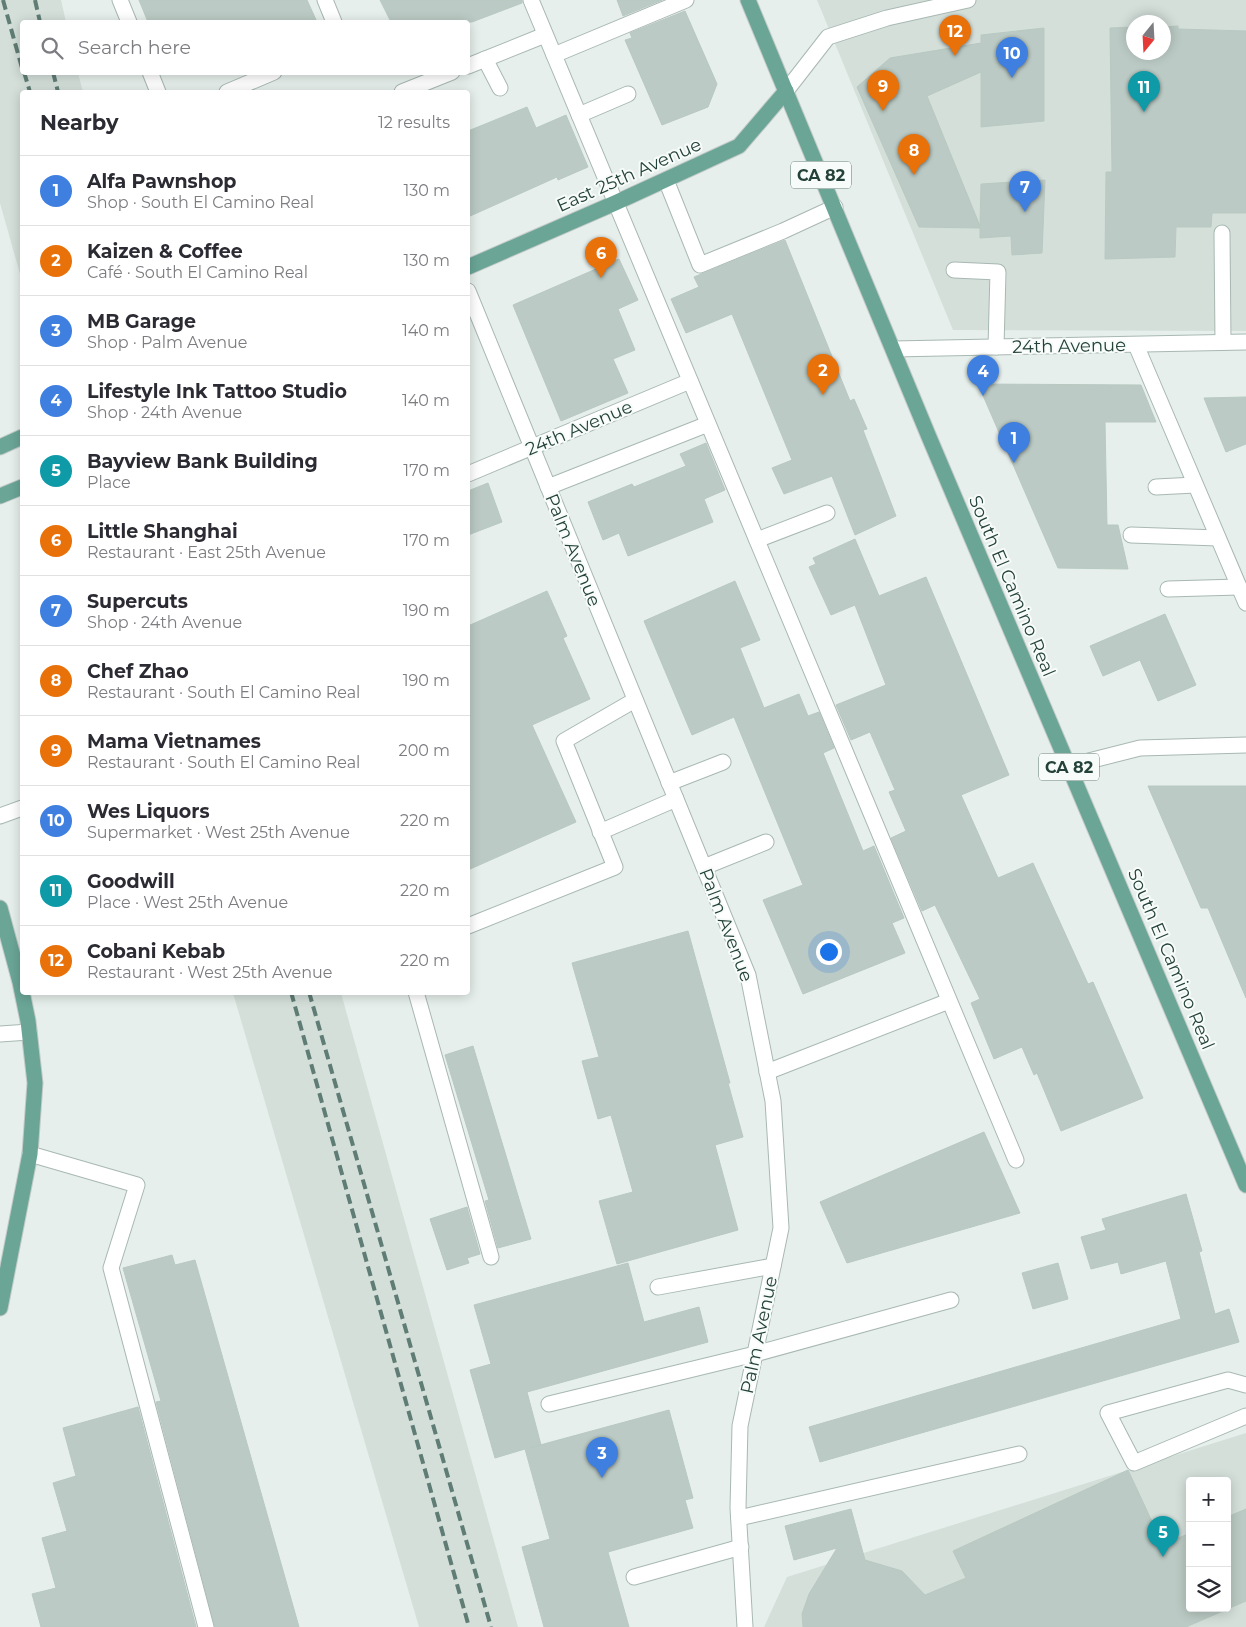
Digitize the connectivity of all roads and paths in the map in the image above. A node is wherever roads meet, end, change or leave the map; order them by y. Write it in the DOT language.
graph roads {
  1 [pos="120,0"];
  2 [pos="325,0"];
  3 [pos="531,0"];
  4 [pos="686,0"];
  5 [pos="748,0"];
  6 [pos="968,0"];
  7 [pos="128,20"];
  8 [pos="333,20"];
  9 [pos="545,35"];
  10 [pos="554,55"];
  11 [pos="485,59"];
  12 [pos="470,65"];
  13 [pos="151,75"];
  14 [pos="267,75"];
  15 [pos="444,75"];
  16 [pos="500,88"];
  17 [pos="157,90"];
  18 [pos="232,90"];
  19 [pos="407,90"];
  20 [pos="786,91"];
  21 [pos="628,94"];
  22 [pos="579,115"];
  23 [pos="666,180"];
  24 [pos="616,203"];
  25 [pos="835,207"];
  26 [pos="1222,233"];
  27 [pos="470,266"];
  28 [pos="954,270"];
  29 [pos="470,297"];
  30 [pos="1223,342"];
  31 [pos="1246,342"];
  32 [pos="1136,345"];
  33 [pos="996,347"];
  34 [pos="893,349"];
  35 [pos="690,381"];
  36 [pos="708,424"];
  37 [pos="20,438"];
  38 [pos="0,447"];
  39 [pos="532,448"];
  40 [pos="470,473"];
  41 [pos="1196,484"];
  42 [pos="548,487"];
  43 [pos="1156,487"];
  44 [pos="20,488"];
  45 [pos="0,496"];
  46 [pos="827,513"];
  47 [pos="1132,535"];
  48 [pos="1218,538"];
  49 [pos="757,540"];
  50 [pos="1239,587"];
  51 [pos="1168,589"];
  52 [pos="1246,604"];
  53 [pos="635,700"];
  54 [pos="1246,745"];
  55 [pos="723,762"];
  56 [pos="1069,766"];
  57 [pos="669,783"];
  58 [pos="676,799"];
  59 [pos="20,809"];
  60 [pos="0,816"];
  61 [pos="600,832"];
  62 [pos="766,842"];
  63 [pos="704,867"];
  64 [pos="0,908"];
  65 [pos="470,925"];
  66 [pos="20,982"];
  67 [pos="22,995"];
  68 [pos="417,995"];
  69 [pos="950,1001"];
  70 [pos="29,1032"];
  71 [pos="0,1034"];
  72 [pos="767,1072"];
  73 [pos="30,1154"];
  74 [pos="1241,1159"];
  75 [pos="1016,1160"];
  76 [pos="1246,1185"];
  77 [pos="491,1258"];
  78 [pos="774,1266"];
  79 [pos="658,1287"];
  80 [pos="951,1300"];
  81 [pos="0,1308"];
  82 [pos="755,1354"];
  83 [pos="1246,1385"];
  84 [pos="549,1404"];
  85 [pos="1246,1416"];
  86 [pos="1019,1454"];
  87 [pos="739,1518"];
  88 [pos="741,1548"];
  89 [pos="634,1577"];
  90 [pos="206,1627"];
  91 [pos="745,1627"];
  1 -- 7 [label="street"];
  2 -- 8 [label="street"];
  3 -- 9 [label="street"];
  4 -- 10 [label="street"];
  5 -- 20 [label="main road, South El Camino Real / CA 82"];
  6 -- 20 [label="street"];
  9 -- 10 [label="street"];
  9 -- 11 [label="street"];
  10 -- 22 [label="street"];
  11 -- 12 [label="street"];
  11 -- 16 [label="street"];
  13 -- 17 [label="street"];
  14 -- 18 [label="street"];
  15 -- 19 [label="street"];
  20 -- 23 [label="main road, East 25th Avenue"];
  20 -- 25 [label="main road, South El Camino Real / CA 82"];
  21 -- 22 [label="street"];
  22 -- 24 [label="street"];
  23 -- 24 [label="main road, East 25th Avenue"];
  23 -- 25 [label="street"];
  24 -- 27 [label="main road, East 25th Avenue"];
  24 -- 35 [label="street"];
  25 -- 34 [label="main road, South El Camino Real / CA 82"];
  26 -- 30 [label="street"];
  28 -- 33 [label="street"];
  29 -- 39 [label="street, Palm Avenue"];
  30 -- 31 [label="street, 24th Avenue"];
  30 -- 32 [label="street, 24th Avenue"];
  32 -- 33 [label="street, 24th Avenue"];
  32 -- 41 [label="street"];
  33 -- 34 [label="street, 24th Avenue"];
  34 -- 56 [label="main road, South El Camino Real / CA 82"];
  35 -- 36 [label="street"];
  35 -- 39 [label="street, 24th Avenue"];
  36 -- 42 [label="street"];
  36 -- 49 [label="street"];
  37 -- 38 [label="main road"];
  39 -- 40 [label="street, 24th Avenue"];
  39 -- 42 [label="street, Palm Avenue"];
  41 -- 43 [label="street"];
  41 -- 48 [label="street"];
  42 -- 53 [label="street, Palm Avenue"];
  44 -- 45 [label="main road"];
  46 -- 49 [label="street"];
  47 -- 48 [label="street"];
  48 -- 50 [label="street"];
  49 -- 69 [label="street"];
  50 -- 51 [label="street"];
  50 -- 52 [label="street"];
  53 -- 57 [label="street, Palm Avenue"];
  53 -- 61 [label="street"];
  54 -- 56 [label="street"];
  55 -- 57 [label="street"];
  56 -- 74 [label="main road, South El Camino Real / CA 82"];
  57 -- 58 [label="street, Palm Avenue"];
  58 -- 61 [label="street"];
  58 -- 63 [label="street, Palm Avenue"];
  59 -- 60 [label="street"];
  61 -- 65 [label="street"];
  62 -- 63 [label="street"];
  63 -- 72 [label="street, Palm Avenue"];
  64 -- 66 [label="main road"];
  67 -- 70 [label="main road"];
  68 -- 77 [label="street"];
  69 -- 72 [label="street"];
  69 -- 75 [label="street"];
  70 -- 71 [label="street"];
  70 -- 73 [label="main road"];
  72 -- 78 [label="street, Palm Avenue"];
  73 -- 81 [label="main road"];
  73 -- 90 [label="street"];
  74 -- 76 [label="main road, South El Camino Real / CA 82"];
  78 -- 79 [label="street"];
  78 -- 82 [label="street, Palm Avenue"];
  80 -- 82 [label="street"];
  82 -- 84 [label="street"];
  82 -- 87 [label="street, Palm Avenue"];
  83 -- 85 [label="street"];
  86 -- 87 [label="street"];
  87 -- 88 [label="street, Palm Avenue"];
  88 -- 89 [label="street"];
  88 -- 91 [label="street, Palm Avenue"];
}
